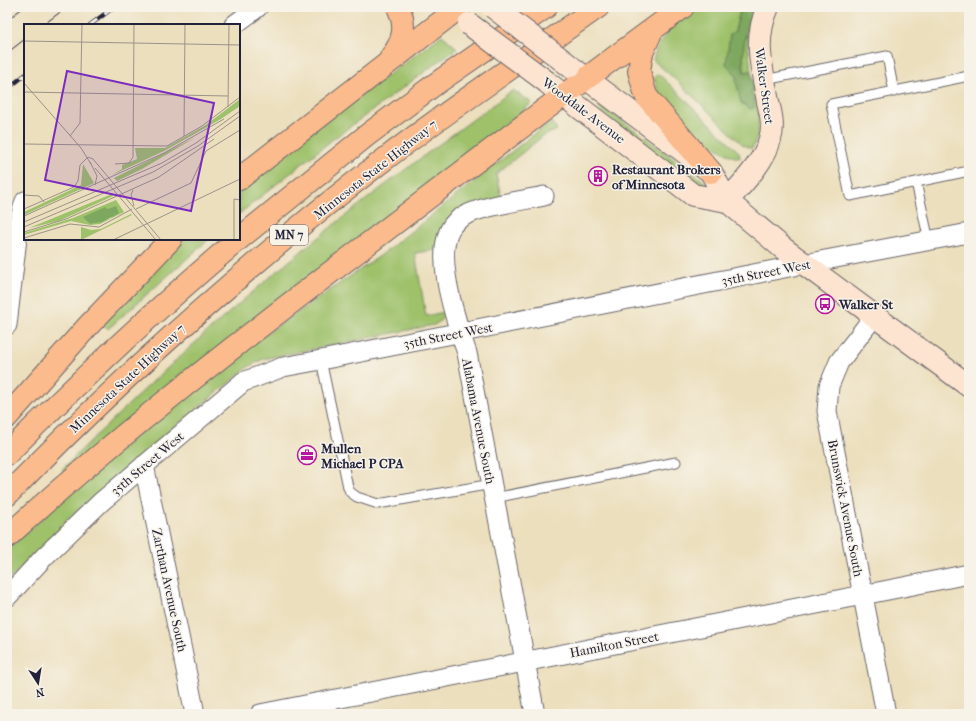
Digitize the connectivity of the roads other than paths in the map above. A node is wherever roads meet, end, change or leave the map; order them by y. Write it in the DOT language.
graph roads {
  1 [pos="258,7"];
  2 [pos="398,7"];
  3 [pos="493,7"];
  4 [pos="546,7"];
  5 [pos="598,7"];
  6 [pos="683,7"];
  7 [pos="768,7"];
  8 [pos="457,13"];
  9 [pos="235,24"];
  10 [pos="652,30"];
  11 [pos="383,68"];
  12 [pos="578,72"];
  13 [pos="969,76"];
  14 [pos="764,80"];
  15 [pos="555,89"];
  16 [pos="894,92"];
  17 [pos="969,171"];
  18 [pos="711,172"];
  19 [pos="240,178"];
  20 [pos="916,182"];
  21 [pos="544,196"];
  22 [pos="727,201"];
  23 [pos="24,204"];
  24 [pos="969,233"];
  25 [pos="240,238"];
  26 [pos="170,240"];
  27 [pos="238,240"];
  28 [pos="929,241"];
  29 [pos="804,264"];
  30 [pos="875,315"];
  31 [pos="7,325"];
  32 [pos="460,333"];
  33 [pos="321,360"];
  34 [pos="969,386"];
  35 [pos="7,417"];
  36 [pos="7,454"];
  37 [pos="676,462"];
  38 [pos="144,466"];
  39 [pos="493,491"];
  40 [pos="7,495"];
  41 [pos="7,537"];
  42 [pos="969,574"];
  43 [pos="863,594"];
  44 [pos="7,597"];
  45 [pos="525,662"];
  46 [pos="195,714"];
  47 [pos="260,714"];
  48 [pos="535,714"];
  49 [pos="886,714"];
  1 -- 9 [label="street"];
  2 -- 11 [label="highway"];
  3 -- 12 [label="street, Wooddale Avenue, bridge"];
  4 -- 25 [label="highway, MN 7"];
  5 -- 40 [label="highway, Minnesota State Highway 7 / MN 7"];
  6 -- 10 [label="highway"];
  7 -- 14 [label="street, Walker Street"];
  8 -- 11 [label="highway"];
  8 -- 15 [label="street, Wooddale Avenue, bridge"];
  10 -- 12 [label="highway"];
  10 -- 18 [label="highway"];
  11 -- 19 [label="highway"];
  12 -- 15 [label="highway"];
  12 -- 18 [label="street, Wooddale Avenue"];
  13 -- 16 [label="lane"];
  14 -- 16 [label="lane"];
  14 -- 22 [label="street, Walker Street"];
  15 -- 22 [label="street, Wooddale Avenue"];
  15 -- 41 [label="highway"];
  16 -- 20 [label="lane"];
  17 -- 20 [label="lane"];
  18 -- 22 [label="street, Wooddale Avenue"];
  20 -- 28 [label="lane"];
  21 -- 32 [label="street, Alabama Avenue South"];
  22 -- 29 [label="street, Wooddale Avenue"];
  23 -- 31 [label="street"];
  24 -- 28 [label="street, 35th Street West"];
  26 -- 35 [label="highway"];
  27 -- 36 [label="highway, MN 7"];
  28 -- 29 [label="street, 35th Street West"];
  29 -- 30 [label="street, Wooddale Avenue"];
  29 -- 32 [label="street, 35th Street West"];
  30 -- 34 [label="street, Wooddale Avenue"];
  30 -- 43 [label="street, Brunswick Avenue South"];
  32 -- 33 [label="street, 35th Street West"];
  32 -- 39 [label="street, Alabama Avenue South"];
  33 -- 38 [label="street, 35th Street West"];
  33 -- 39 [label="lane"];
  37 -- 39 [label="lane"];
  38 -- 44 [label="street, 35th Street West"];
  38 -- 46 [label="street, Zarthan Avenue South"];
  39 -- 45 [label="street, Alabama Avenue South"];
  42 -- 43 [label="street, Hamilton Street"];
  43 -- 45 [label="street, Hamilton Street"];
  43 -- 49 [label="street, Brunswick Avenue South"];
  45 -- 47 [label="street, Hamilton Street"];
  45 -- 48 [label="street, Alabama Avenue South"];
}
